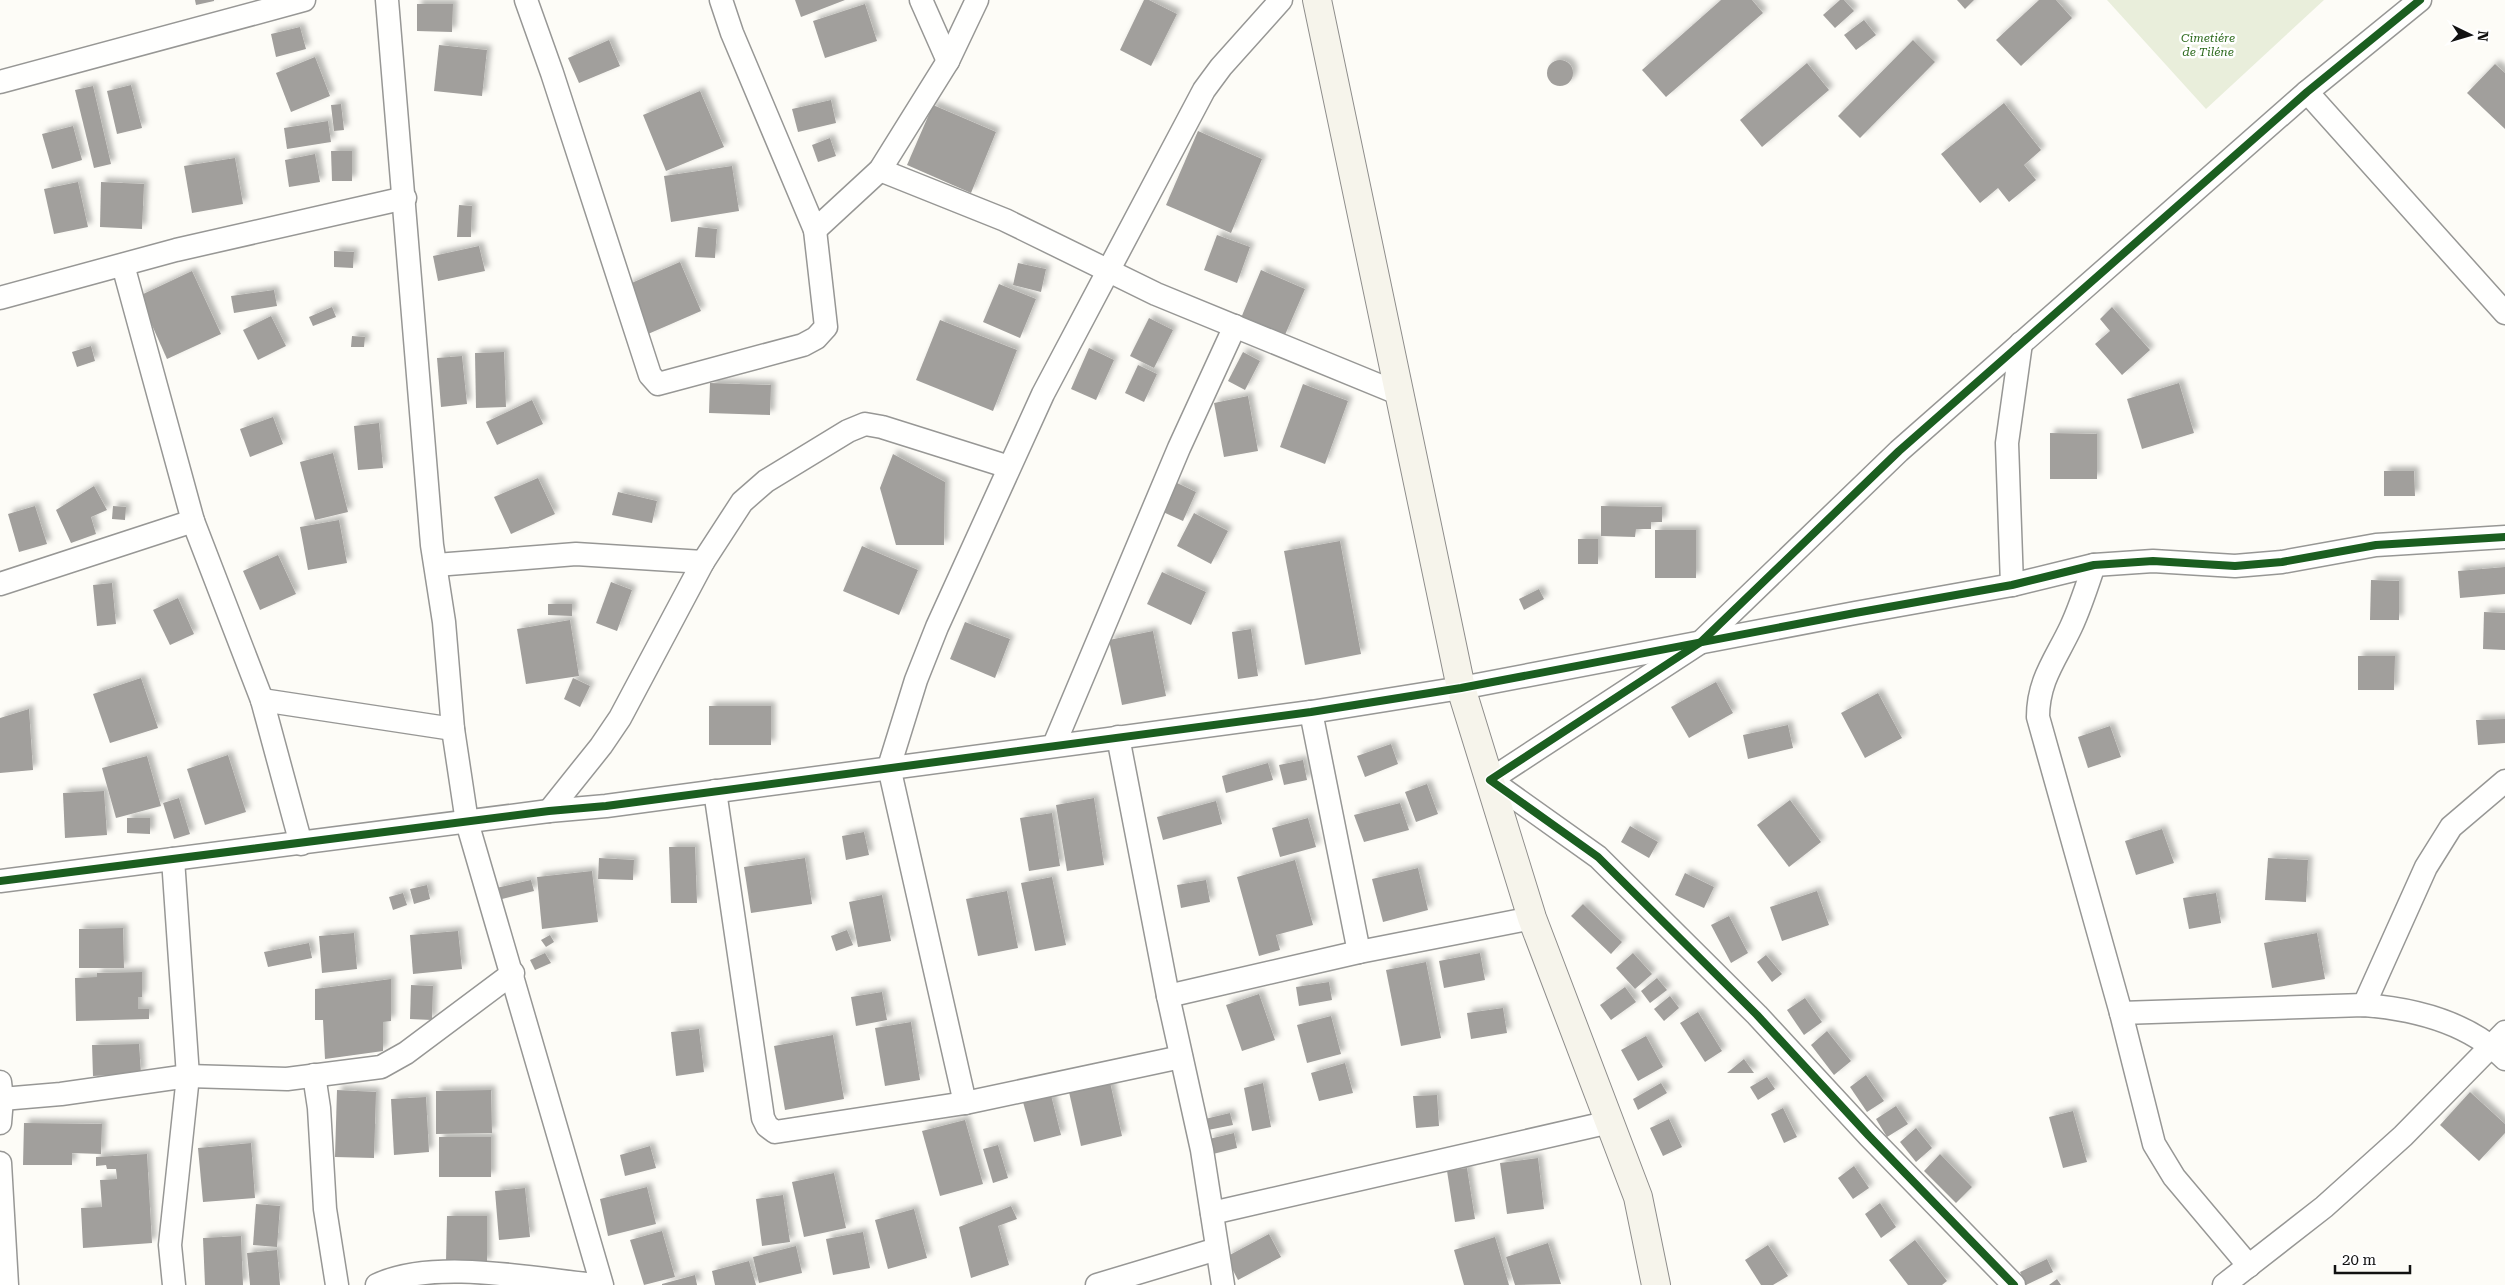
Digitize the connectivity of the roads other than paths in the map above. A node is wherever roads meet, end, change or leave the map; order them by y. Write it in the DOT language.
graph roads {
  1 [pos="304,0"];
  2 [pos="387,0"];
  3 [pos="526,0"];
  4 [pos="721,0"];
  5 [pos="922,0"];
  6 [pos="977,0"];
  7 [pos="1281,0"];
  8 [pos="1317,0"];
  9 [pos="2420,0"];
  10 [pos="948,62"];
  11 [pos="0,82"];
  12 [pos="2307,92"];
  13 [pos="880,170"];
  14 [pos="405,198"];
  15 [pos="815,230"];
  16 [pos="123,265"];
  17 [pos="1109,271"];
  18 [pos="0,298"];
  19 [pos="2505,312"];
  20 [pos="1235,326"];
  21 [pos="2021,343"];
  22 [pos="1400,394"];
  23 [pos="1009,467"];
  24 [pos="194,521"];
  25 [pos="2505,537"];
  26 [pos="703,562"];
  27 [pos="436,565"];
  28 [pos="2094,565"];
  29 [pos="0,584"];
  30 [pos="2012,585"];
  31 [pos="1701,642"];
  32 [pos="1461,688"];
  33 [pos="262,700"];
  34 [pos="1311,712"];
  35 [pos="453,729"];
  36 [pos="1118,736"];
  37 [pos="1054,745"];
  38 [pos="889,767"];
  39 [pos="1490,780"];
  40 [pos="2505,781"];
  41 [pos="715,791"];
  42 [pos="548,811"];
  43 [pos="467,822"];
  44 [pos="301,844"];
  45 [pos="173,859"];
  46 [pos="0,881"];
  47 [pos="1532,918"];
  48 [pos="1359,952"];
  49 [pos="513,972"];
  50 [pos="1168,996"];
  51 [pos="2364,1005"];
  52 [pos="2121,1013"];
  53 [pos="2500,1045"];
  54 [pos="1181,1057"];
  55 [pos="314,1075"];
  56 [pos="188,1076"];
  57 [pos="1,1090"];
  58 [pos="965,1103"];
  59 [pos="1610,1122"];
  60 [pos="0,1123"];
  61 [pos="0,1163"];
  62 [pos="1212,1214"];
  63 [pos="1217,1249"];
  64 [pos="2249,1266"];
  65 [pos="7,1285"];
  66 [pos="174,1285"];
  67 [pos="336,1285"];
  68 [pos="377,1285"];
  69 [pos="596,1285"];
  70 [pos="602,1285"];
  71 [pos="1097,1285"];
  72 [pos="1224,1285"];
  73 [pos="1656,1285"];
  74 [pos="2014,1285"];
  75 [pos="2224,1285"];
  1 -- 11 [label="street"];
  2 -- 14 [label="street"];
  3 -- 15 [label="street"];
  4 -- 15 [label="street"];
  5 -- 10 [label="street"];
  6 -- 10 [label="street"];
  7 -- 17 [label="street"];
  8 -- 22 [label="main road"];
  9 -- 12 [label="street"];
  10 -- 13 [label="street"];
  12 -- 19 [label="street"];
  12 -- 21 [label="street"];
  13 -- 15 [label="street"];
  13 -- 17 [label="street"];
  14 -- 16 [label="street"];
  14 -- 27 [label="street"];
  16 -- 18 [label="street"];
  16 -- 24 [label="street"];
  17 -- 20 [label="street"];
  17 -- 23 [label="street"];
  20 -- 22 [label="street"];
  20 -- 37 [label="street"];
  21 -- 30 [label="street"];
  21 -- 31 [label="street"];
  22 -- 32 [label="main road"];
  23 -- 26 [label="street"];
  23 -- 38 [label="street"];
  24 -- 29 [label="street"];
  24 -- 33 [label="street"];
  25 -- 28 [label="street"];
  26 -- 27 [label="street"];
  26 -- 42 [label="street"];
  27 -- 35 [label="street"];
  28 -- 30 [label="street"];
  28 -- 52 [label="street"];
  30 -- 31 [label="street"];
  31 -- 32 [label="street"];
  31 -- 39 [label="street"];
  32 -- 34 [label="street"];
  32 -- 39 [label="main road"];
  33 -- 35 [label="street"];
  33 -- 44 [label="street"];
  34 -- 36 [label="street"];
  34 -- 48 [label="street"];
  35 -- 43 [label="street"];
  36 -- 37 [label="street"];
  36 -- 50 [label="street"];
  37 -- 38 [label="street"];
  38 -- 41 [label="street"];
  38 -- 58 [label="street"];
  39 -- 47 [label="main road"];
  39 -- 74 [label="street"];
  40 -- 51 [label="street"];
  41 -- 42 [label="street"];
  41 -- 58 [label="street"];
  42 -- 43 [label="street"];
  43 -- 44 [label="street"];
  43 -- 49 [label="street"];
  44 -- 45 [label="street"];
  45 -- 46 [label="street"];
  45 -- 56 [label="street"];
  47 -- 48 [label="street"];
  47 -- 59 [label="main road"];
  48 -- 50 [label="street"];
  49 -- 55 [label="street"];
  49 -- 70 [label="street"];
  50 -- 54 [label="street"];
  51 -- 52 [label="street"];
  51 -- 53 [label="street"];
  52 -- 64 [label="street"];
  53 -- 64 [label="street"];
  54 -- 58 [label="street"];
  54 -- 62 [label="street"];
  55 -- 56 [label="street"];
  55 -- 67 [label="street"];
  56 -- 57 [label="street"];
  56 -- 66 [label="street"];
  57 -- 60 [label="street"];
  59 -- 62 [label="street"];
  59 -- 73 [label="main road"];
  61 -- 65 [label="street"];
  62 -- 63 [label="street"];
  63 -- 71 [label="street"];
  63 -- 72 [label="street"];
  64 -- 75 [label="street"];
  68 -- 69 [label="street"];
}
